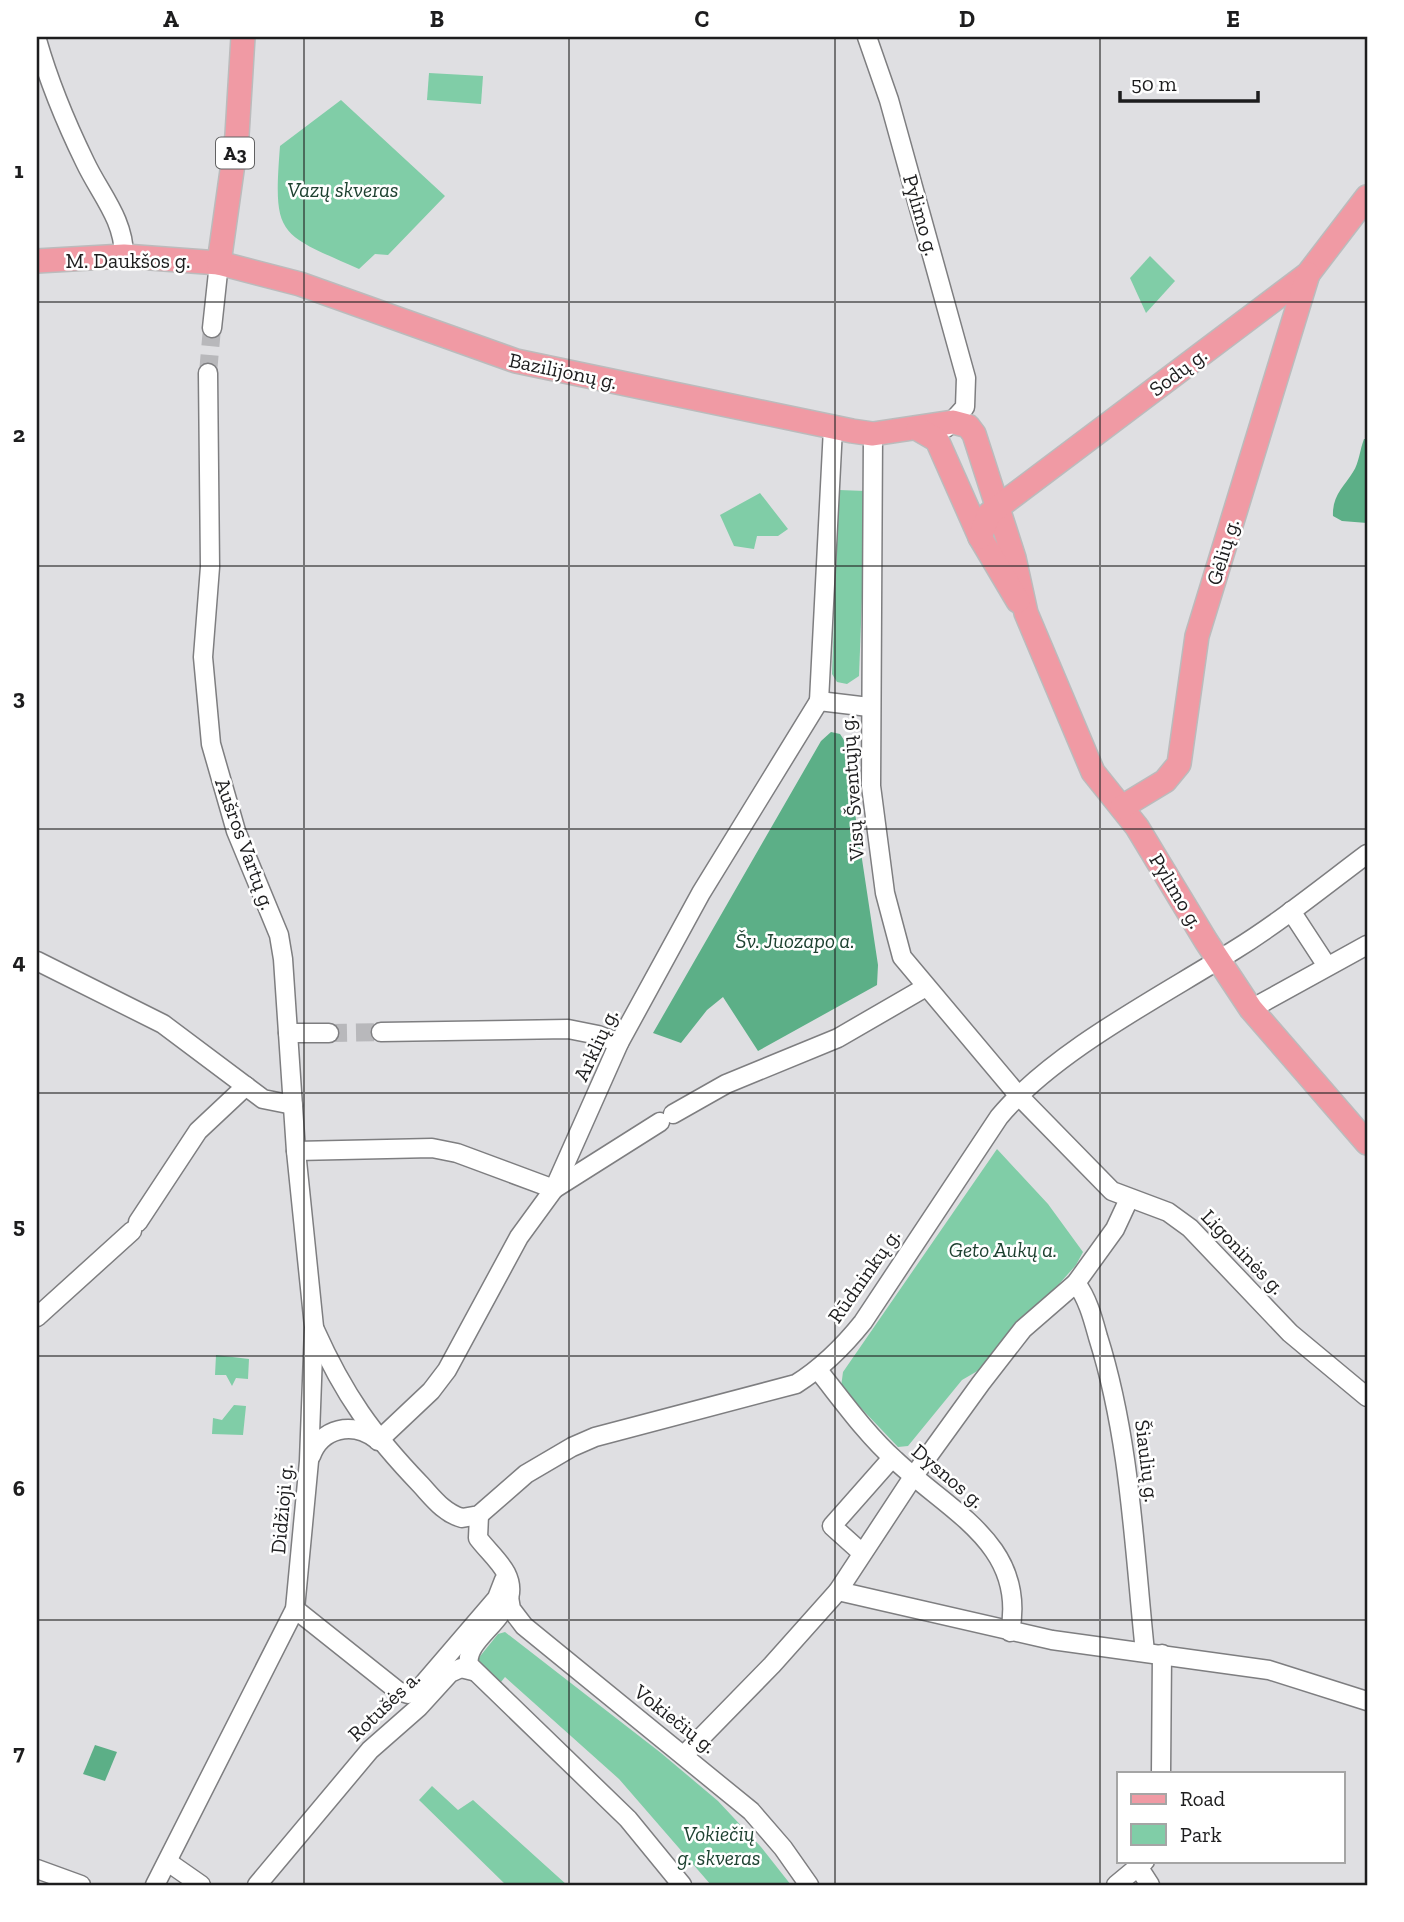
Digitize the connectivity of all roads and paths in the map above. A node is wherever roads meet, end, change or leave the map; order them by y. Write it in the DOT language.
graph roads {
  1 [pos="243,37"];
  2 [pos="867,37"];
  3 [pos="37,40"];
  4 [pos="1367,197"];
  5 [pos="124,256"];
  6 [pos="37,261"];
  7 [pos="219,263"];
  8 [pos="1308,274"];
  9 [pos="1253,315"];
  10 [pos="212,328"];
  11 [pos="1284,344"];
  12 [pos="208,373"];
  13 [pos="968,395"];
  14 [pos="953,422"];
  15 [pos="833,428"];
  16 [pos="873,434"];
  17 [pos="974,434"];
  18 [pos="928,435"];
  19 [pos="999,507"];
  20 [pos="980,537"];
  21 [pos="1026,613"];
  22 [pos="819,701"];
  23 [pos="869,707"];
  24 [pos="1122,807"];
  25 [pos="1367,855"];
  26 [pos="1292,911"];
  27 [pos="1367,945"];
  28 [pos="1219,960"];
  29 [pos="37,961"];
  30 [pos="1327,966"];
  31 [pos="926,987"];
  32 [pos="1251,1009"];
  33 [pos="381,1032"];
  34 [pos="288,1033"];
  35 [pos="329,1033"];
  36 [pos="619,1043"];
  37 [pos="246,1086"];
  38 [pos="1018,1095"];
  39 [pos="293,1105"];
  40 [pos="1367,1143"];
  41 [pos="296,1150"];
  42 [pos="554,1189"];
  43 [pos="1129,1199"];
  44 [pos="1076,1283"];
  45 [pos="37,1317"];
  46 [pos="314,1327"];
  47 [pos="818,1370"];
  48 [pos="1367,1397"];
  49 [pos="378,1441"];
  50 [pos="892,1458"];
  51 [pos="309,1461"];
  52 [pos="913,1477"];
  53 [pos="479,1515"];
  54 [pos="862,1553"];
  55 [pos="502,1566"];
  56 [pos="838,1591"];
  57 [pos="509,1597"];
  58 [pos="295,1609"];
  59 [pos="1010,1632"];
  60 [pos="1153,1653"];
  61 [pos="473,1671"];
  62 [pos="1367,1701"];
  63 [pos="684,1755"];
  64 [pos="1161,1772"];
  65 [pos="168,1862"];
  66 [pos="1142,1864"];
  67 [pos="37,1869"];
  68 [pos="81,1885"];
  69 [pos="155,1885"];
  70 [pos="201,1885"];
  71 [pos="257,1885"];
  72 [pos="682,1885"];
  73 [pos="809,1885"];
  74 [pos="1116,1885"];
  75 [pos="1150,1885"];
  1 -- 7 [label="main road, A3"];
  2 -- 13 [label="street, Pylimo g."];
  3 -- 5 [label="street"];
  4 -- 8 [label="main road, Sodų g."];
  5 -- 6 [label="main road, M. Daukšos g."];
  5 -- 7 [label="main road, M. Daukšos g."];
  7 -- 10 [label="street"];
  7 -- 15 [label="main road, Bazilijonų g."];
  8 -- 9 [label="main road, Sodų g."];
  8 -- 11 [label="main road, Gėlių g."];
  9 -- 11 [label="main road"];
  9 -- 19 [label="main road, Sodų g."];
  11 -- 24 [label="main road, Gėlių g."];
  12 -- 34 [label="street, Aušros Vartų g."];
  13 -- 14 [label="street"];
  13 -- 17 [label="street, Pylimo g."];
  14 -- 17 [label="main road"];
  14 -- 18 [label="main road, Bazilijonų g."];
  15 -- 16 [label="main road, Bazilijonų g."];
  15 -- 22 [label="street, Visų Šventųjų g."];
  16 -- 18 [label="main road, Bazilijonų g."];
  16 -- 23 [label="street, Visų Šventųjų g."];
  17 -- 19 [label="main road, Pylimo g."];
  18 -- 20 [label="main road, Pylimo g."];
  19 -- 20 [label="main road, Sodų g."];
  19 -- 21 [label="main road, Pylimo g."];
  20 -- 21 [label="main road, Pylimo g."];
  21 -- 24 [label="main road, Pylimo g."];
  22 -- 23 [label="street"];
  22 -- 36 [label="street, Arklių g."];
  23 -- 31 [label="street, Visų Šventųjų g."];
  24 -- 28 [label="main road, Pylimo g."];
  25 -- 26 [label="street, Rūdninkų g."];
  26 -- 28 [label="street, Rūdninkų g."];
  26 -- 30 [label="street"];
  27 -- 30 [label="street"];
  28 -- 32 [label="main road, Pylimo g."];
  28 -- 38 [label="street, Rūdninkų g."];
  29 -- 37 [label="street"];
  30 -- 32 [label="street"];
  31 -- 38 [label="street, Visų Šventųjų g."];
  31 -- 42 [label="street"];
  32 -- 40 [label="main road, Pylimo g."];
  33 -- 36 [label="street"];
  34 -- 35 [label="street"];
  34 -- 39 [label="street, Aušros Vartų g."];
  36 -- 42 [label="street, Arklių g."];
  37 -- 39 [label="street"];
  37 -- 45 [label="street"];
  38 -- 43 [label="street, Ligoninės g."];
  38 -- 47 [label="street, Rūdninkų g."];
  39 -- 41 [label="street, Didžioji g."];
  41 -- 42 [label="street"];
  41 -- 46 [label="street, Didžioji g."];
  42 -- 49 [label="street, Arklių g."];
  43 -- 44 [label="street"];
  43 -- 48 [label="street, Ligoninės g."];
  44 -- 52 [label="street"];
  44 -- 60 [label="street, Šiaulių g."];
  46 -- 49 [label="street"];
  46 -- 51 [label="street, Didžioji g."];
  47 -- 50 [label="street, Dysnos g."];
  47 -- 53 [label="street, Rūdninkų g."];
  49 -- 51 [label="street"];
  49 -- 53 [label="street"];
  50 -- 52 [label="street, Dysnos g."];
  50 -- 54 [label="street"];
  51 -- 58 [label="street, Didžioji g."];
  52 -- 54 [label="street"];
  52 -- 59 [label="street, Dysnos g."];
  53 -- 55 [label="street"];
  54 -- 56 [label="street"];
  55 -- 57 [label="street"];
  55 -- 58 [label="street, Rotušės a."];
  56 -- 59 [label="street"];
  56 -- 63 [label="street"];
  57 -- 61 [label="street"];
  57 -- 63 [label="street, Vokiečių g."];
  58 -- 65 [label="street, Didžioji g."];
  59 -- 60 [label="street"];
  60 -- 62 [label="street"];
  60 -- 64 [label="street, Šiaulių g."];
  61 -- 71 [label="street, Rotušės a."];
  61 -- 72 [label="street"];
  63 -- 73 [label="street, Vokiečių g."];
  65 -- 69 [label="street, Didžioji g."];
  65 -- 70 [label="street"];
  66 -- 74 [label="street"];
  66 -- 75 [label="street"];
  67 -- 68 [label="street"];
}
